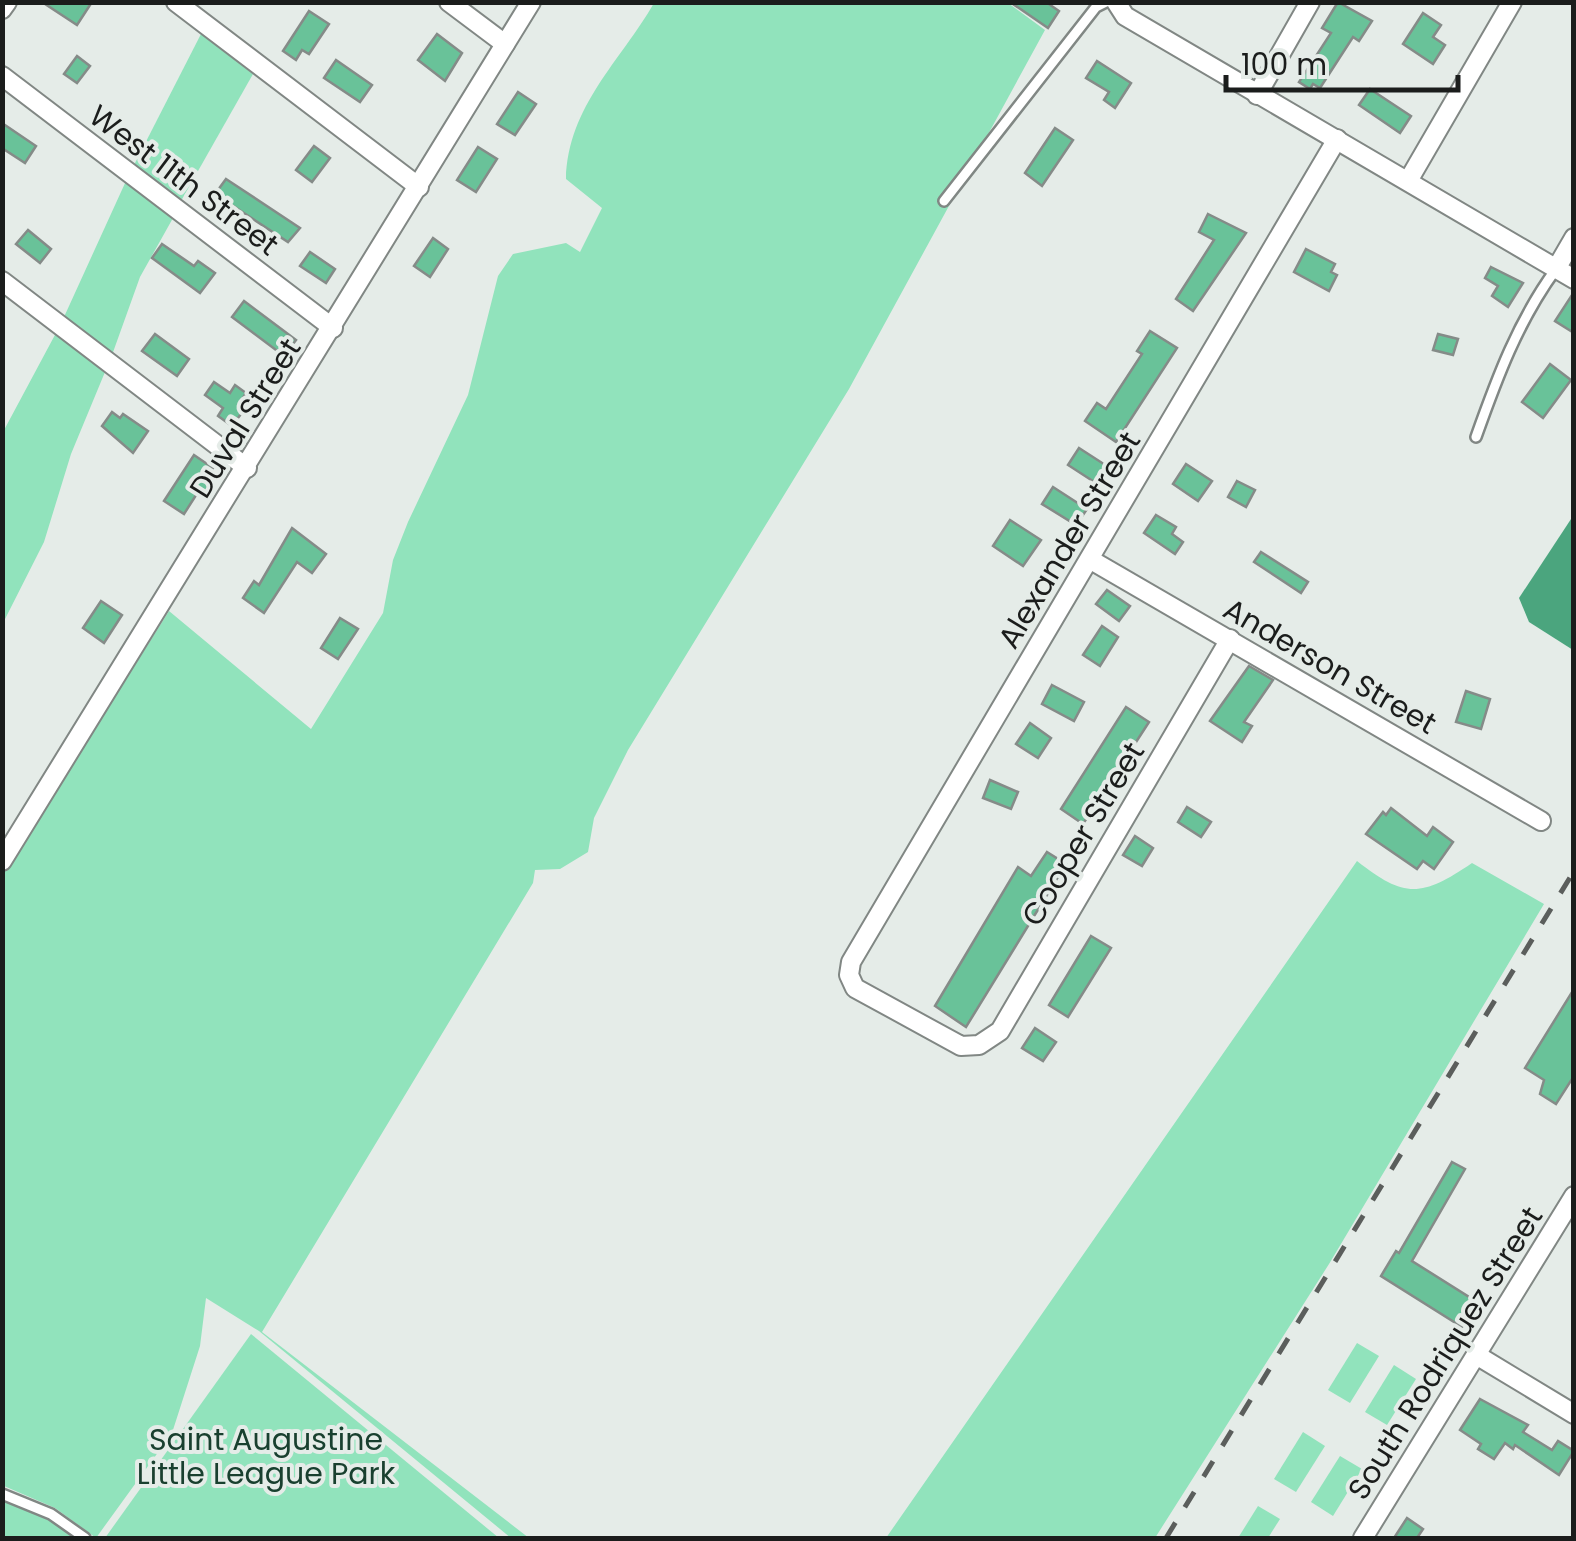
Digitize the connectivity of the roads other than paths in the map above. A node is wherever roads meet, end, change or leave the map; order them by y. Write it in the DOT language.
graph roads {
  1 [pos="6,2"];
  2 [pos="176,2"];
  3 [pos="449,2"];
  4 [pos="531,2"];
  5 [pos="1106,2"];
  6 [pos="1116,2"];
  7 [pos="1310,2"];
  8 [pos="1512,2"];
  9 [pos="2,9"];
  10 [pos="506,44"];
  11 [pos="2,76"];
  12 [pos="1257,95"];
  13 [pos="1337,139"];
  14 [pos="1408,180"];
  15 [pos="419,187"];
  16 [pos="944,200"];
  17 [pos="1574,238"];
  18 [pos="1556,269"];
  19 [pos="1574,279"];
  20 [pos="2,281"];
  21 [pos="334,328"];
  22 [pos="1476,438"];
  23 [pos="246,468"];
  24 [pos="1091,560"];
  25 [pos="1230,639"];
  26 [pos="1541,820"];
  27 [pos="2,861"];
  28 [pos="974,1046"];
  29 [pos="1574,1196"];
  30 [pos="1478,1356"];
  31 [pos="1574,1414"];
  32 [pos="2,1494"];
  33 [pos="85,1538"];
  34 [pos="1363,1538"];
  1 -- 9 [label="street"];
  2 -- 15 [label="street"];
  3 -- 10 [label="street"];
  4 -- 10 [label="street, Duval Street"];
  5 -- 16 [label="lane"];
  6 -- 12 [label="street"];
  7 -- 12 [label="street"];
  8 -- 14 [label="street"];
  10 -- 15 [label="street, Duval Street"];
  11 -- 21 [label="street, West 11th Street"];
  12 -- 13 [label="street"];
  13 -- 14 [label="street"];
  13 -- 24 [label="street, Alexander Street"];
  14 -- 18 [label="street"];
  15 -- 21 [label="street, Duval Street"];
  17 -- 18 [label="street"];
  18 -- 19 [label="street"];
  18 -- 22 [label="lane"];
  20 -- 23 [label="street"];
  21 -- 23 [label="street, Duval Street"];
  23 -- 27 [label="street, Duval Street"];
  24 -- 25 [label="street, Anderson Street"];
  24 -- 28 [label="street, Alexander Street"];
  25 -- 26 [label="street, Anderson Street"];
  25 -- 28 [label="street, Cooper Street"];
  29 -- 30 [label="street, South Rodriquez Street"];
  30 -- 31 [label="street"];
  30 -- 34 [label="street, South Rodriquez Street"];
  32 -- 33 [label="lane"];
}
